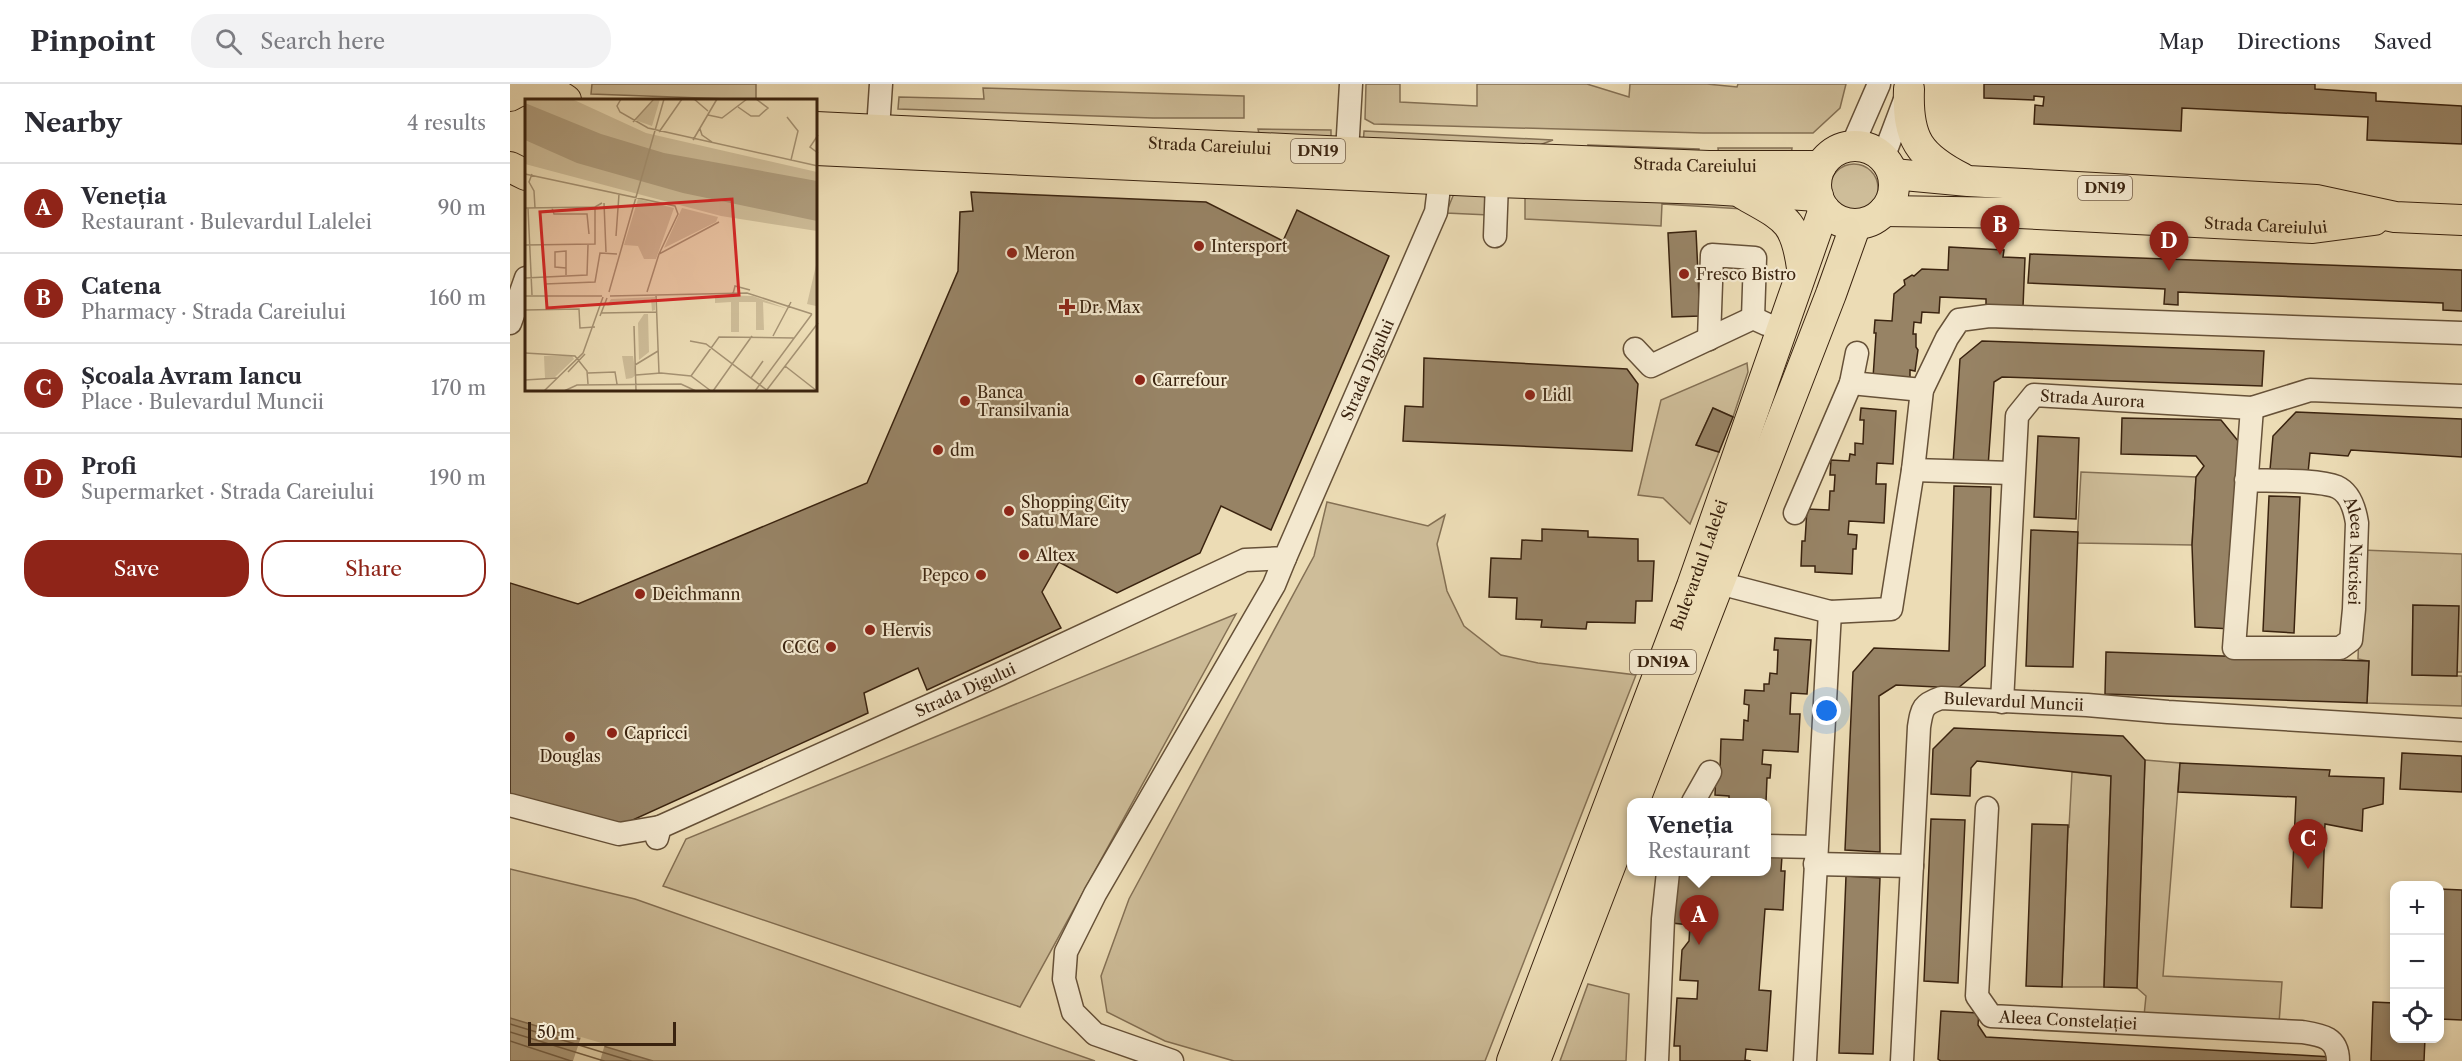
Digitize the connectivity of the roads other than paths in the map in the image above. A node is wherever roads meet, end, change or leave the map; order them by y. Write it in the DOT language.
graph roads {
  1 [pos="881,84"];
  2 [pos="1351,84"];
  3 [pos="1879,84"];
  4 [pos="1910,87"];
  5 [pos="510,96"];
  6 [pos="565,99"];
  7 [pos="818,127"];
  8 [pos="878,129"];
  9 [pos="1852,146"];
  10 [pos="818,150"];
  11 [pos="1347,152"];
  12 [pos="1821,166"];
  13 [pos="1888,166"];
  14 [pos="1440,179"];
  15 [pos="1968,180"];
  16 [pos="1497,182"];
  17 [pos="1739,191"];
  18 [pos="1821,202"];
  19 [pos="1884,212"];
  20 [pos="2395,217"];
  21 [pos="2462,220"];
  22 [pos="1856,224"];
  23 [pos="1496,236"];
  24 [pos="1802,268"];
  25 [pos="525,281"];
  26 [pos="1754,318"];
  27 [pos="510,323"];
  28 [pos="1782,329"];
  29 [pos="2462,333"];
  30 [pos="1709,339"];
  31 [pos="1635,349"];
  32 [pos="1857,353"];
  33 [pos="1851,383"];
  34 [pos="1922,390"];
  35 [pos="2462,396"];
  36 [pos="2252,408"];
  37 [pos="1913,470"];
  38 [pos="2012,473"];
  39 [pos="2246,480"];
  40 [pos="1795,513"];
  41 [pos="1285,558"];
  42 [pos="1719,584"];
  43 [pos="1830,612"];
  44 [pos="2002,702"];
  45 [pos="2462,730"];
  46 [pos="1710,772"];
  47 [pos="1636,798"];
  48 [pos="1695,798"];
  49 [pos="510,805"];
  50 [pos="1987,808"];
  51 [pos="1627,820"];
  52 [pos="1771,847"];
  53 [pos="1816,855"];
  54 [pos="1912,866"];
  55 [pos="1668,876"];
  56 [pos="1520,1058"];
  57 [pos="1172,1061"];
  58 [pos="1657,1061"];
  59 [pos="1805,1061"];
  60 [pos="1902,1061"];
  61 [pos="2338,1061"];
  1 -- 8 [label="street"];
  2 -- 11 [label="street"];
  3 -- 9 [label="street"];
  4 -- 13 [label="street"];
  4 -- 15 [label="main road"];
  5 -- 6 [label="main road"];
  7 -- 8 [label="main road, Strada Careiului / DN19"];
  8 -- 11 [label="main road, Strada Careiului / DN19"];
  9 -- 12 [label="main road"];
  9 -- 13 [label="main road, DN19"];
  10 -- 14 [label="main road, Strada Careiului / DN19"];
  11 -- 12 [label="main road, Strada Careiului / DN19"];
  12 -- 18 [label="main road"];
  13 -- 15 [label="main road, Strada Careiului / DN19"];
  13 -- 19 [label="main road"];
  14 -- 16 [label="main road, Strada Careiului / DN19"];
  14 -- 41 [label="street, Strada Digului"];
  15 -- 20 [label="main road, Strada Careiului / DN19"];
  16 -- 17 [label="main road, Strada Careiului / DN19"];
  16 -- 23 [label="street"];
  17 -- 18 [label="main road, Strada Careiului / DN19"];
  17 -- 24 [label="main road"];
  18 -- 22 [label="main road, DN19"];
  18 -- 24 [label="main road, Bulevardul Lalelei / DN19A"];
  19 -- 20 [label="main road, Strada Careiului / DN19"];
  19 -- 22 [label="main road, DN19"];
  20 -- 21 [label="main road, Strada Careiului / DN19"];
  22 -- 42 [label="main road, Bulevardul Lalelei / DN19A"];
  24 -- 28 [label="main road, Bulevardul Lalelei / DN19A"];
  25 -- 27 [label="street"];
  26 -- 28 [label="street"];
  26 -- 30 [label="street"];
  26 -- 30 [label="street"];
  28 -- 56 [label="main road, Bulevardul Lalelei / DN19A"];
  29 -- 34 [label="street"];
  30 -- 31 [label="street"];
  32 -- 33 [label="street"];
  33 -- 34 [label="street"];
  33 -- 40 [label="street"];
  34 -- 37 [label="street"];
  35 -- 36 [label="street, Strada Aurora"];
  36 -- 38 [label="street, Strada Aurora"];
  36 -- 39 [label="street, Aleea Narcisei"];
  37 -- 38 [label="street"];
  37 -- 43 [label="street"];
  38 -- 44 [label="street, Strada Aurora"];
  39 -- 39 [label="street, Aleea Narcisei"];
  41 -- 49 [label="street, Strada Digului"];
  41 -- 57 [label="street, Strada Digului"];
  42 -- 43 [label="street"];
  42 -- 47 [label="main road, Bulevardul Lalelei / DN19A"];
  43 -- 53 [label="street"];
  44 -- 45 [label="street, Bulevardul Muncii"];
  44 -- 54 [label="street, Bulevardul Muncii"];
  46 -- 48 [label="street"];
  50 -- 61 [label="street, Aleea Constelației"];
  51 -- 56 [label="main road, Bulevardul Lalelei / DN19A"];
  52 -- 53 [label="street"];
  53 -- 54 [label="street"];
  53 -- 59 [label="street"];
  54 -- 60 [label="street, Bulevardul Muncii"];
  55 -- 58 [label="street"];
}
